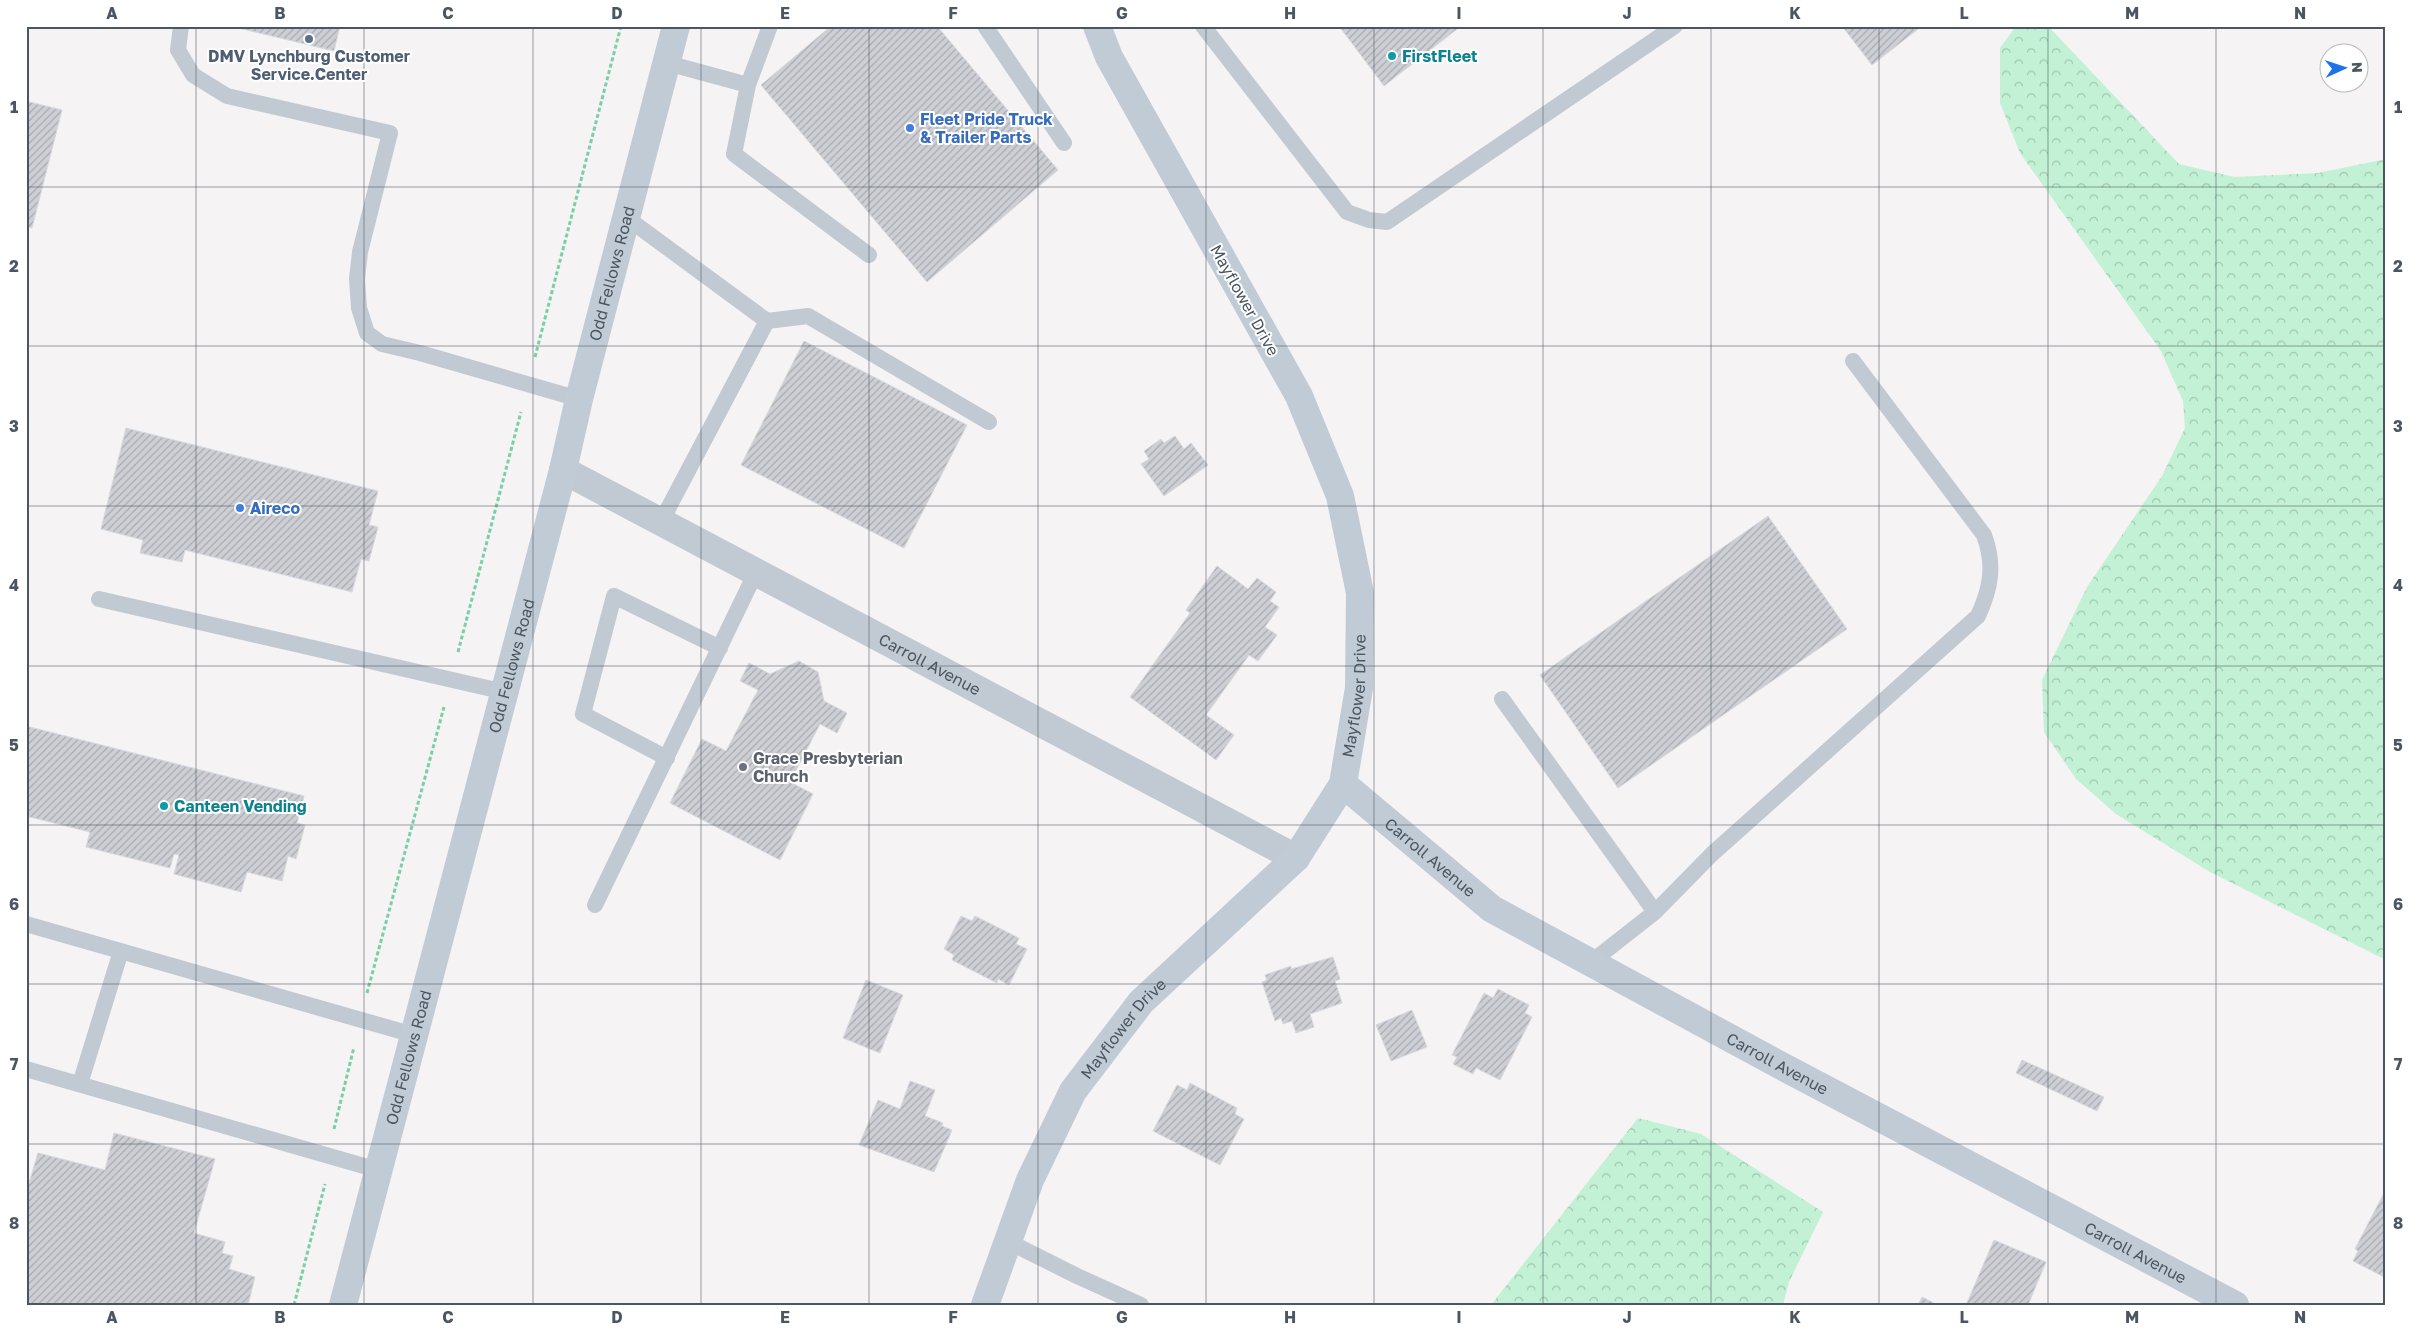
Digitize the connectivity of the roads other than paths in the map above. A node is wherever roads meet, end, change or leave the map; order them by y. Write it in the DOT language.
graph roads {
  1 [pos="180,26"];
  2 [pos="676,26"];
  3 [pos="770,26"];
  4 [pos="985,26"];
  5 [pos="1097,26"];
  6 [pos="1203,26"];
  7 [pos="1675,26"];
  8 [pos="667,63"];
  9 [pos="748,85"];
  10 [pos="1064,143"];
  11 [pos="627,218"];
  12 [pos="869,255"];
  13 [pos="767,321"];
  14 [pos="1853,361"];
  15 [pos="579,399"];
  16 [pos="989,422"];
  17 [pos="563,470"];
  18 [pos="661,522"];
  19 [pos="756,572"];
  20 [pos="99,599"];
  21 [pos="720,648"];
  22 [pos="505,692"];
  23 [pos="1502,699"];
  24 [pos="667,758"];
  25 [pos="1343,784"];
  26 [pos="1296,858"];
  27 [pos="595,905"];
  28 [pos="1655,912"];
  29 [pos="26,924"];
  30 [pos="121,951"];
  31 [pos="1590,963"];
  32 [pos="414,1035"];
  33 [pos="26,1069"];
  34 [pos="80,1084"];
  35 [pos="378,1170"];
  36 [pos="1007,1241"];
  37 [pos="343,1305"];
  38 [pos="985,1305"];
  39 [pos="1141,1305"];
  40 [pos="2236,1305"];
  1 -- 15 [label="lane"];
  2 -- 8 [label="street, Odd Fellows Road"];
  3 -- 9 [label="lane"];
  4 -- 10 [label="lane"];
  5 -- 25 [label="street, Mayflower Drive"];
  6 -- 7 [label="lane"];
  8 -- 9 [label="lane"];
  8 -- 11 [label="street, Odd Fellows Road"];
  9 -- 12 [label="lane"];
  11 -- 13 [label="lane"];
  11 -- 15 [label="street, Odd Fellows Road"];
  13 -- 16 [label="lane"];
  13 -- 18 [label="lane"];
  14 -- 28 [label="lane"];
  15 -- 17 [label="street, Odd Fellows Road"];
  17 -- 18 [label="street, Carroll Avenue"];
  17 -- 22 [label="street, Odd Fellows Road"];
  18 -- 19 [label="street, Carroll Avenue"];
  19 -- 21 [label="lane"];
  19 -- 26 [label="street, Carroll Avenue"];
  20 -- 22 [label="lane"];
  21 -- 24 [label="lane"];
  21 -- 24 [label="lane"];
  22 -- 32 [label="street, Odd Fellows Road"];
  23 -- 28 [label="lane"];
  24 -- 27 [label="lane"];
  25 -- 26 [label="street, Mayflower Drive"];
  25 -- 31 [label="street, Carroll Avenue"];
  26 -- 36 [label="street, Mayflower Drive"];
  28 -- 31 [label="lane"];
  29 -- 30 [label="lane"];
  30 -- 32 [label="lane"];
  30 -- 34 [label="lane"];
  31 -- 40 [label="street, Carroll Avenue"];
  32 -- 35 [label="street, Odd Fellows Road"];
  33 -- 34 [label="lane"];
  34 -- 35 [label="lane"];
  35 -- 37 [label="street, Odd Fellows Road"];
  36 -- 38 [label="street, Mayflower Drive"];
  36 -- 39 [label="lane"];
}
